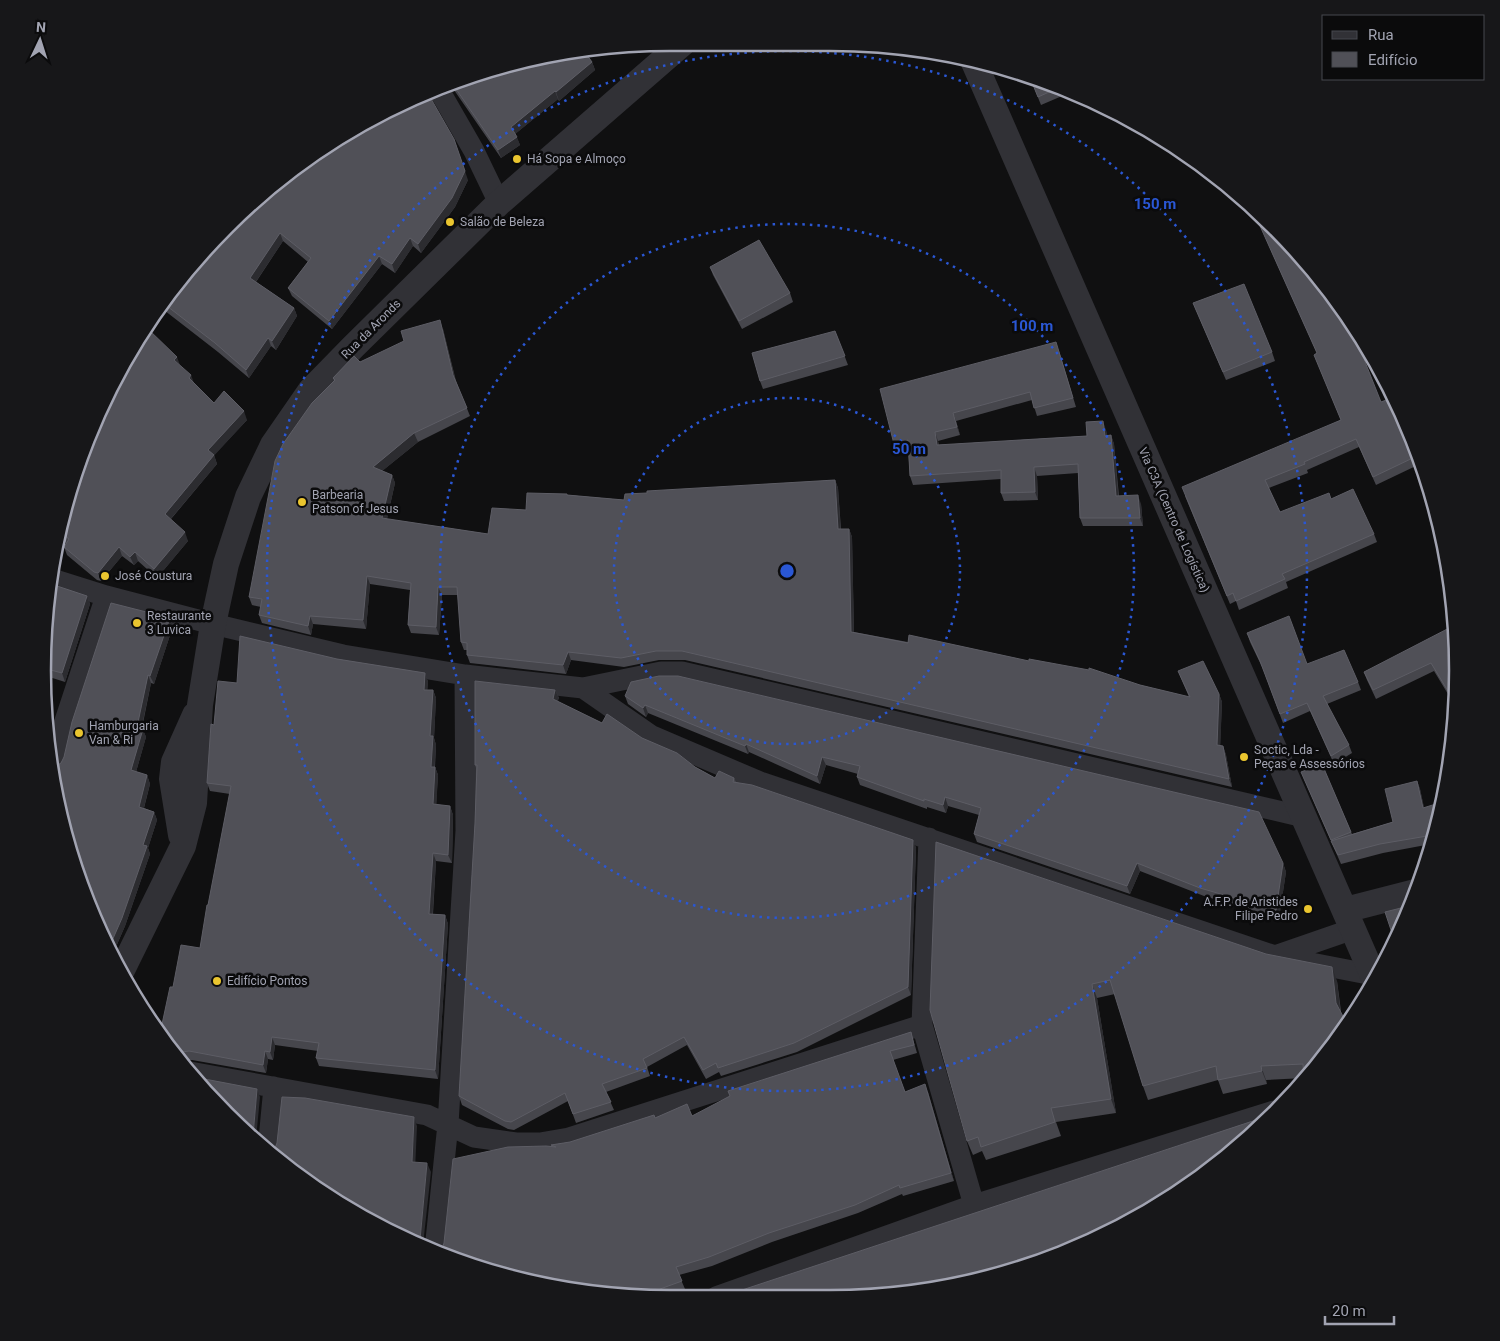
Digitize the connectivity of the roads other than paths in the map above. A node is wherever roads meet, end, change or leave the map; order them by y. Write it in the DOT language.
graph roads {
  1 [pos="674,51"];
  2 [pos="977,69"];
  3 [pos="442,95"];
  4 [pos="499,203"];
  5 [pos="58,581"];
  6 [pos="106,596"];
  7 [pos="213,624"];
  8 [pos="465,676"];
  9 [pos="583,688"];
  10 [pos="57,726"];
  11 [pos="56,742"];
  12 [pos="1304,817"];
  13 [pos="929,838"];
  14 [pos="1407,894"];
  15 [pos="1349,920"];
  16 [pos="1275,956"];
  17 [pos="125,963"];
  18 [pos="1371,971"];
  19 [pos="1368,977"];
  20 [pos="922,1025"];
  21 [pos="201,1074"];
  22 [pos="274,1087"];
  23 [pos="1259,1116"];
  24 [pos="448,1124"];
  25 [pos="269,1142"];
  26 [pos="974,1205"];
  27 [pos="436,1244"];
  28 [pos="736,1290"];
  1 -- 4 [label="street, Rua da Aronds"];
  2 -- 12 [label="street, Via C3A (Centro de Logística)"];
  3 -- 4 [label="street"];
  4 -- 7 [label="street, Rua da Aronds"];
  5 -- 6 [label="street"];
  6 -- 7 [label="street"];
  6 -- 10 [label="street"];
  7 -- 8 [label="street"];
  7 -- 17 [label="street, Rua da Aronds"];
  8 -- 9 [label="street"];
  8 -- 24 [label="street"];
  9 -- 12 [label="street"];
  9 -- 13 [label="street"];
  10 -- 11 [label="street"];
  12 -- 15 [label="street, Via C3A (Centro de Logística)"];
  13 -- 16 [label="street"];
  13 -- 20 [label="street"];
  14 -- 15 [label="street"];
  15 -- 16 [label="street"];
  15 -- 18 [label="street, Via C3A (Centro de Logística)"];
  16 -- 19 [label="street"];
  20 -- 24 [label="street"];
  20 -- 26 [label="street"];
  21 -- 22 [label="street"];
  22 -- 24 [label="street"];
  22 -- 25 [label="street"];
  23 -- 26 [label="street"];
  24 -- 27 [label="street"];
  26 -- 28 [label="street"];
}
